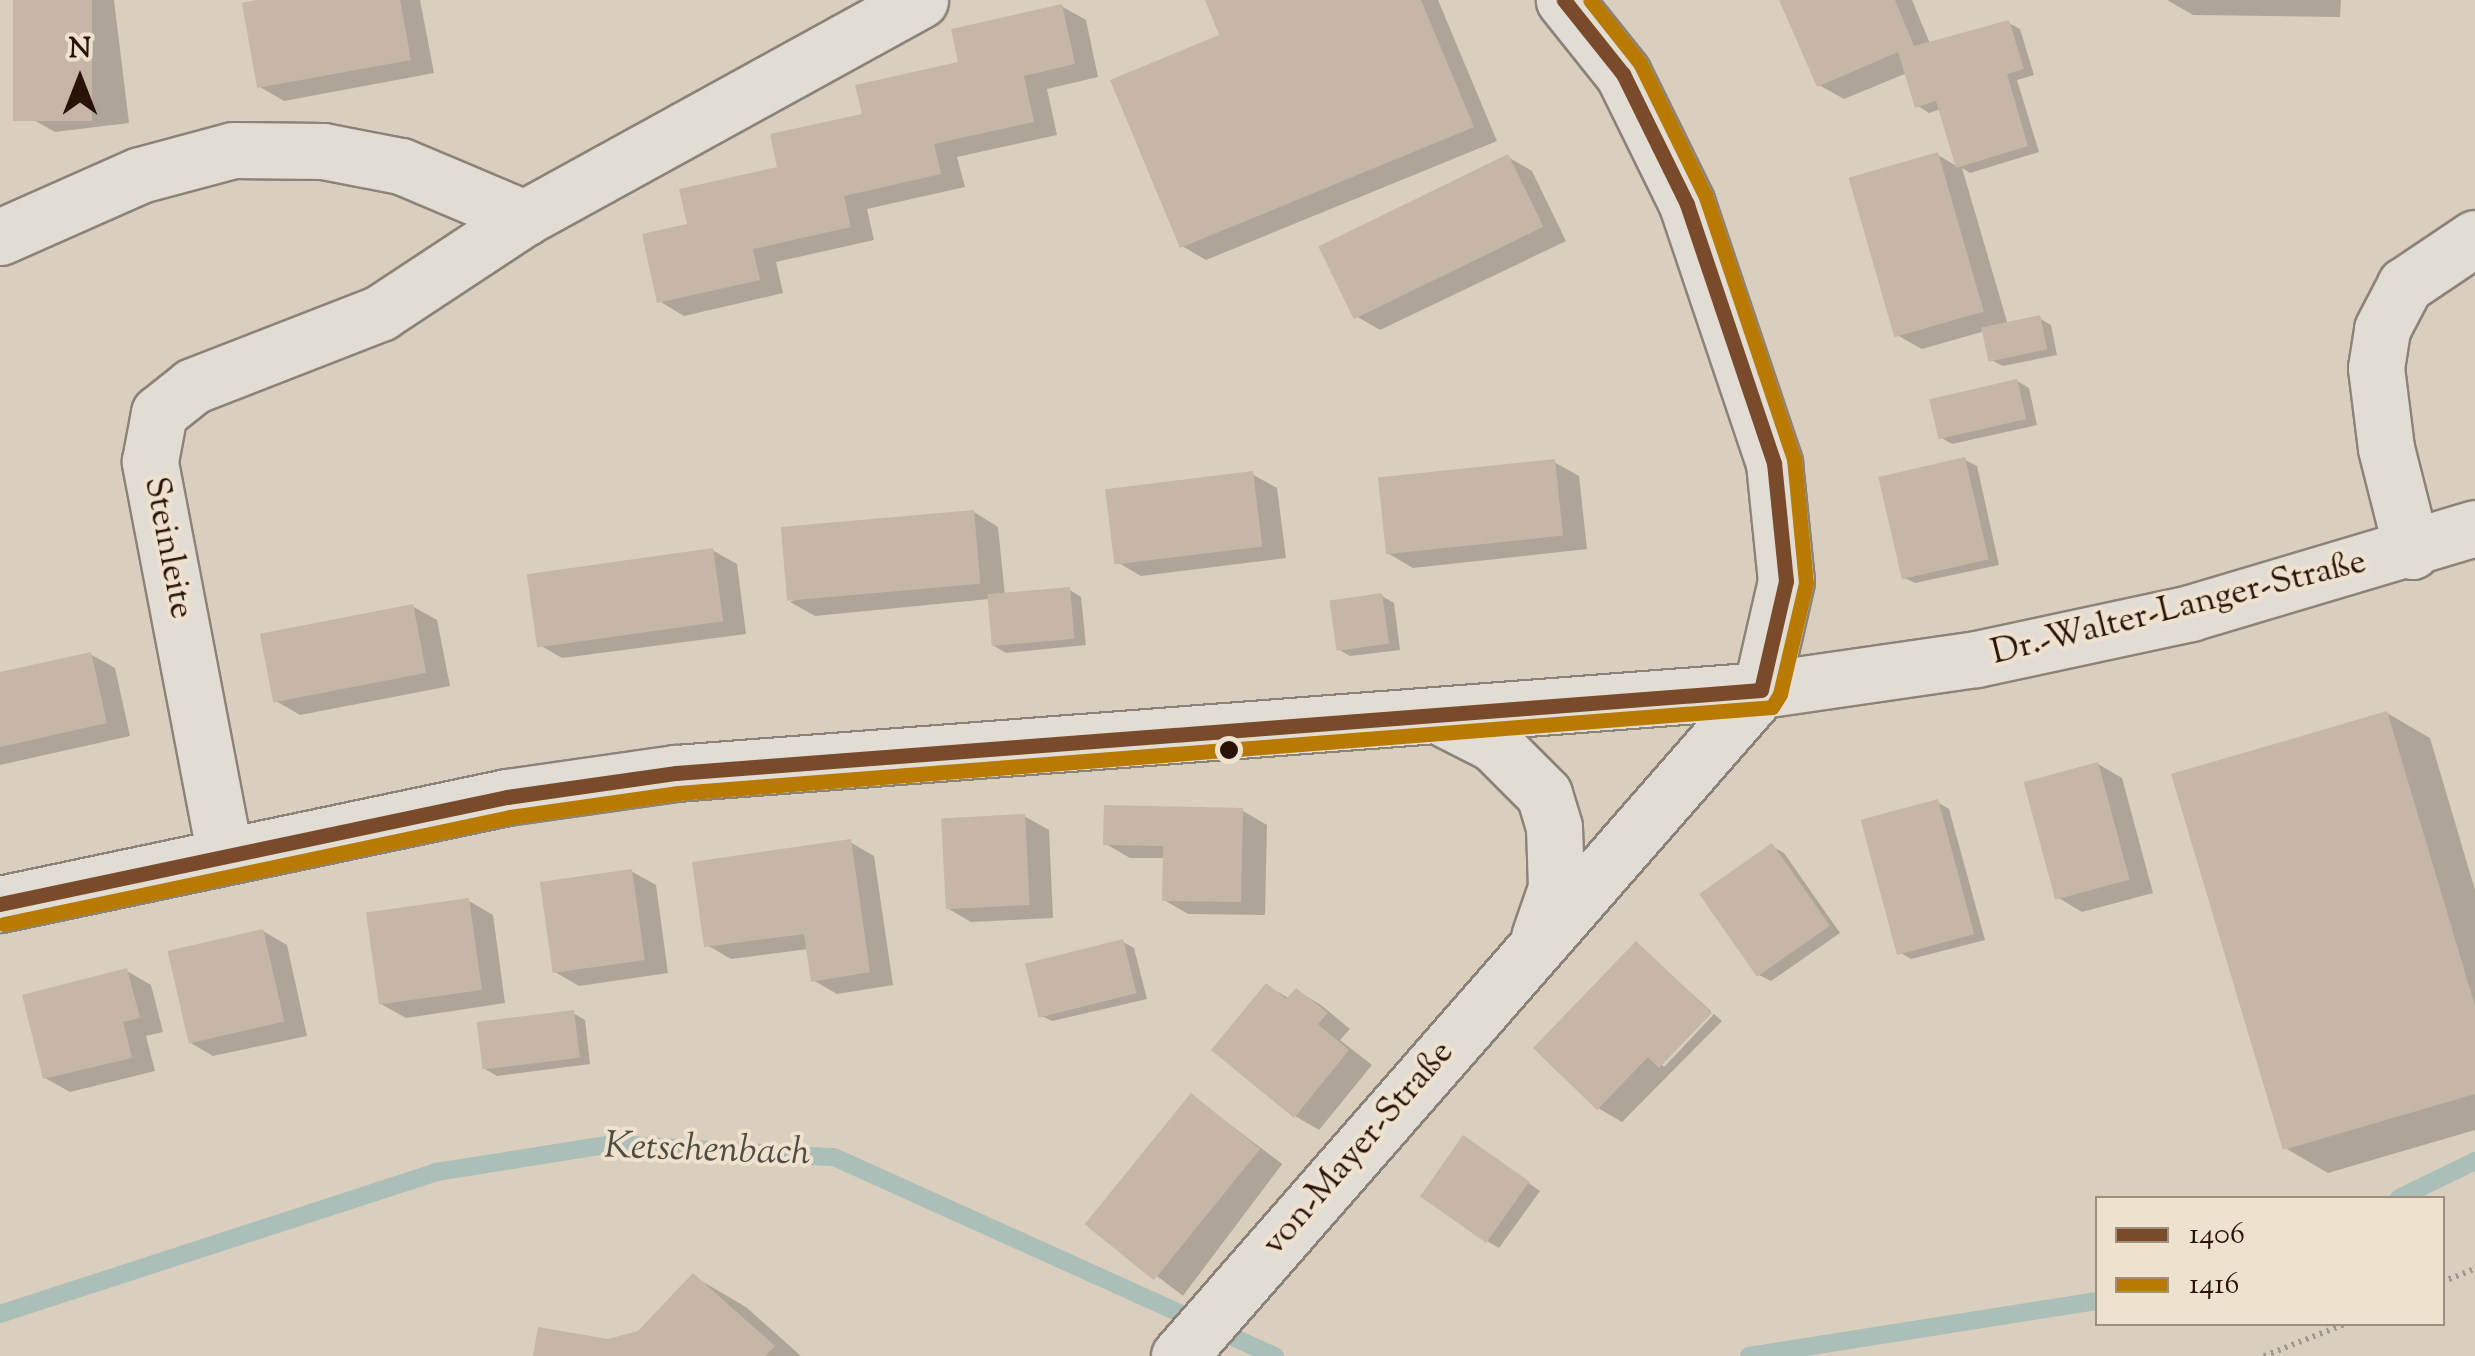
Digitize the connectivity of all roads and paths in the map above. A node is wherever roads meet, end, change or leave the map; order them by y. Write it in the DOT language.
graph roads {
  1 [pos="920,0"];
  2 [pos="1564,0"];
  3 [pos="524,218"];
  4 [pos="0,237"];
  5 [pos="2475,238"];
  6 [pos="2475,528"];
  7 [pos="2412,551"];
  8 [pos="1761,690"];
  9 [pos="1437,715"];
  10 [pos="225,856"];
  11 [pos="0,904"];
  12 [pos="1538,941"];
  13 [pos="2475,1269"];
  14 [pos="2445,1281"];
  15 [pos="2341,1326"];
  16 [pos="1179,1356"];
  17 [pos="2264,1356"];
  1 -- 3 [label="street, Steinleite"];
  2 -- 8 [label="street"];
  3 -- 4 [label="street"];
  3 -- 10 [label="street, Steinleite"];
  5 -- 7 [label="street"];
  6 -- 7 [label="street, Dr.-Walter-Langer-Straße"];
  7 -- 8 [label="street, Dr.-Walter-Langer-Straße"];
  8 -- 9 [label="street, Dr.-Walter-Langer-Straße"];
  8 -- 12 [label="street, von-Mayer-Straße"];
  9 -- 10 [label="street, Dr.-Walter-Langer-Straße"];
  9 -- 12 [label="street, von-Mayer-Straße"];
  10 -- 11 [label="street, Dr.-Walter-Langer-Straße"];
  12 -- 16 [label="street, von-Mayer-Straße"];
  13 -- 14 [label="path"];
  15 -- 17 [label="path"];
}
